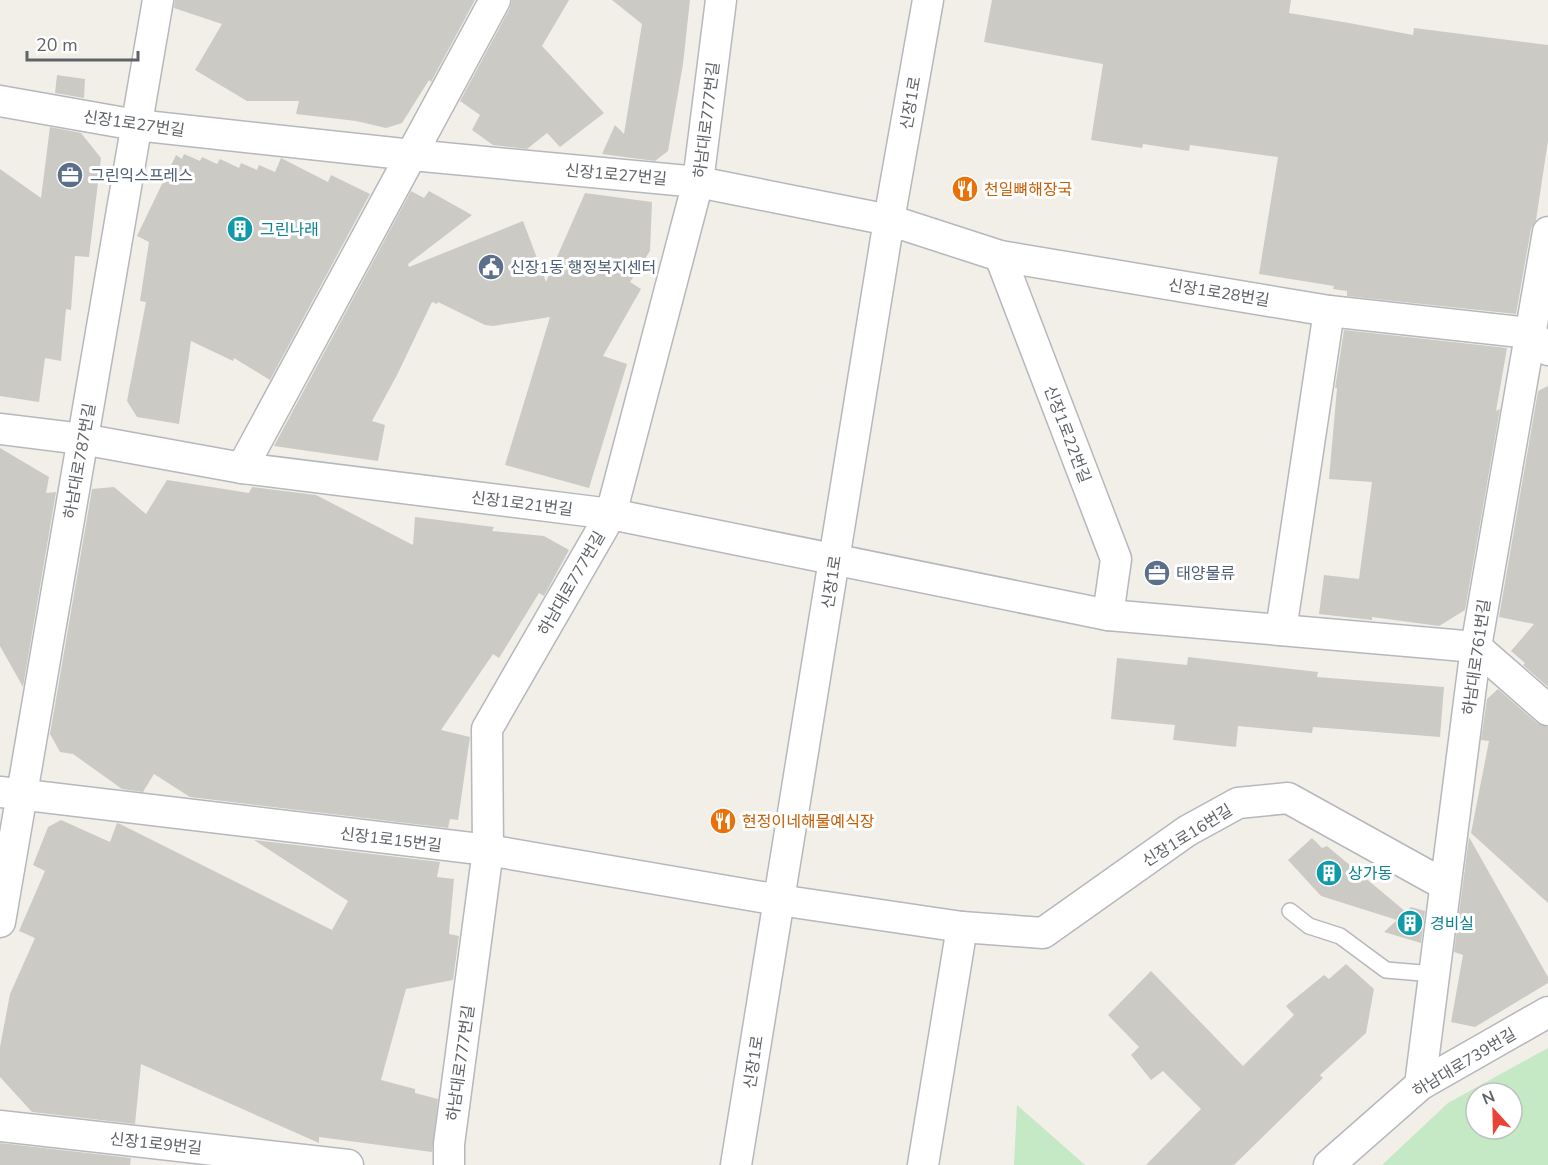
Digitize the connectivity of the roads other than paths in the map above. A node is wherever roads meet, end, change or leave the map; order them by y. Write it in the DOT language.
graph roads {
  1 [pos="158,0"];
  2 [pos="495,0"];
  3 [pos="721,0"];
  4 [pos="928,0"];
  5 [pos="0,100"];
  6 [pos="136,125"];
  7 [pos="412,155"];
  8 [pos="698,182"];
  9 [pos="889,220"];
  10 [pos="1548,231"];
  11 [pos="1000,256"];
  12 [pos="1329,311"];
  13 [pos="1539,341"];
  14 [pos="0,429"];
  15 [pos="82,439"];
  16 [pos="242,468"];
  17 [pos="610,514"];
  18 [pos="835,559"];
  19 [pos="1108,615"];
  20 [pos="1281,630"];
  21 [pos="1476,647"];
  22 [pos="1548,710"];
  23 [pos="11,794"];
  24 [pos="488,850"];
  25 [pos="1445,885"];
  26 [pos="779,900"];
  27 [pos="1290,911"];
  28 [pos="0,922"];
  29 [pos="962,927"];
  30 [pos="1434,974"];
  31 [pos="1548,1012"];
  32 [pos="1420,1085"];
  33 [pos="0,1126"];
  34 [pos="348,1165"];
  35 [pos="449,1165"];
  36 [pos="736,1165"];
  37 [pos="923,1165"];
  38 [pos="1329,1165"];
  1 -- 6 [label="street, 하남대로787번길"];
  2 -- 7 [label="street"];
  3 -- 8 [label="street, 하남대로777번길"];
  4 -- 9 [label="street, 신장1로"];
  5 -- 6 [label="street, 신장1로27번길"];
  6 -- 7 [label="street, 신장1로27번길"];
  6 -- 15 [label="street, 하남대로787번길"];
  7 -- 8 [label="street, 신장1로27번길"];
  7 -- 16 [label="street"];
  8 -- 9 [label="street, 신장1로27번길"];
  8 -- 17 [label="street, 하남대로777번길"];
  9 -- 11 [label="street, 신장1로28번길"];
  9 -- 18 [label="street, 신장1로"];
  10 -- 13 [label="street, 하남대로761번길"];
  11 -- 12 [label="street, 신장1로28번길"];
  11 -- 19 [label="street, 신장1로22번길"];
  12 -- 13 [label="street, 신장1로28번길"];
  12 -- 20 [label="street"];
  13 -- 21 [label="street, 하남대로761번길"];
  14 -- 15 [label="street, 신장1로21번길"];
  15 -- 16 [label="street, 신장1로21번길"];
  15 -- 23 [label="street, 하남대로787번길"];
  16 -- 17 [label="street, 신장1로21번길"];
  17 -- 18 [label="street, 신장1로21번길"];
  17 -- 24 [label="street, 하남대로777번길"];
  18 -- 19 [label="street"];
  18 -- 26 [label="street, 신장1로"];
  19 -- 20 [label="street"];
  20 -- 21 [label="street"];
  21 -- 22 [label="street"];
  21 -- 25 [label="street, 하남대로761번길"];
  23 -- 24 [label="street, 신장1로15번길"];
  23 -- 28 [label="street, 하남대로787번길"];
  24 -- 26 [label="street, 신장1로15번길"];
  24 -- 35 [label="street, 하남대로777번길"];
  25 -- 29 [label="street, 신장1로16번길"];
  25 -- 30 [label="street, 하남대로761번길"];
  26 -- 29 [label="street, 신장1로16번길"];
  26 -- 36 [label="street, 신장1로"];
  27 -- 30 [label="lane"];
  29 -- 37 [label="street"];
  30 -- 32 [label="street, 하남대로761번길"];
  31 -- 32 [label="street, 하남대로739번길"];
  32 -- 38 [label="street, 하남대로739번길"];
  33 -- 34 [label="street, 신장1로9번길"];
}
